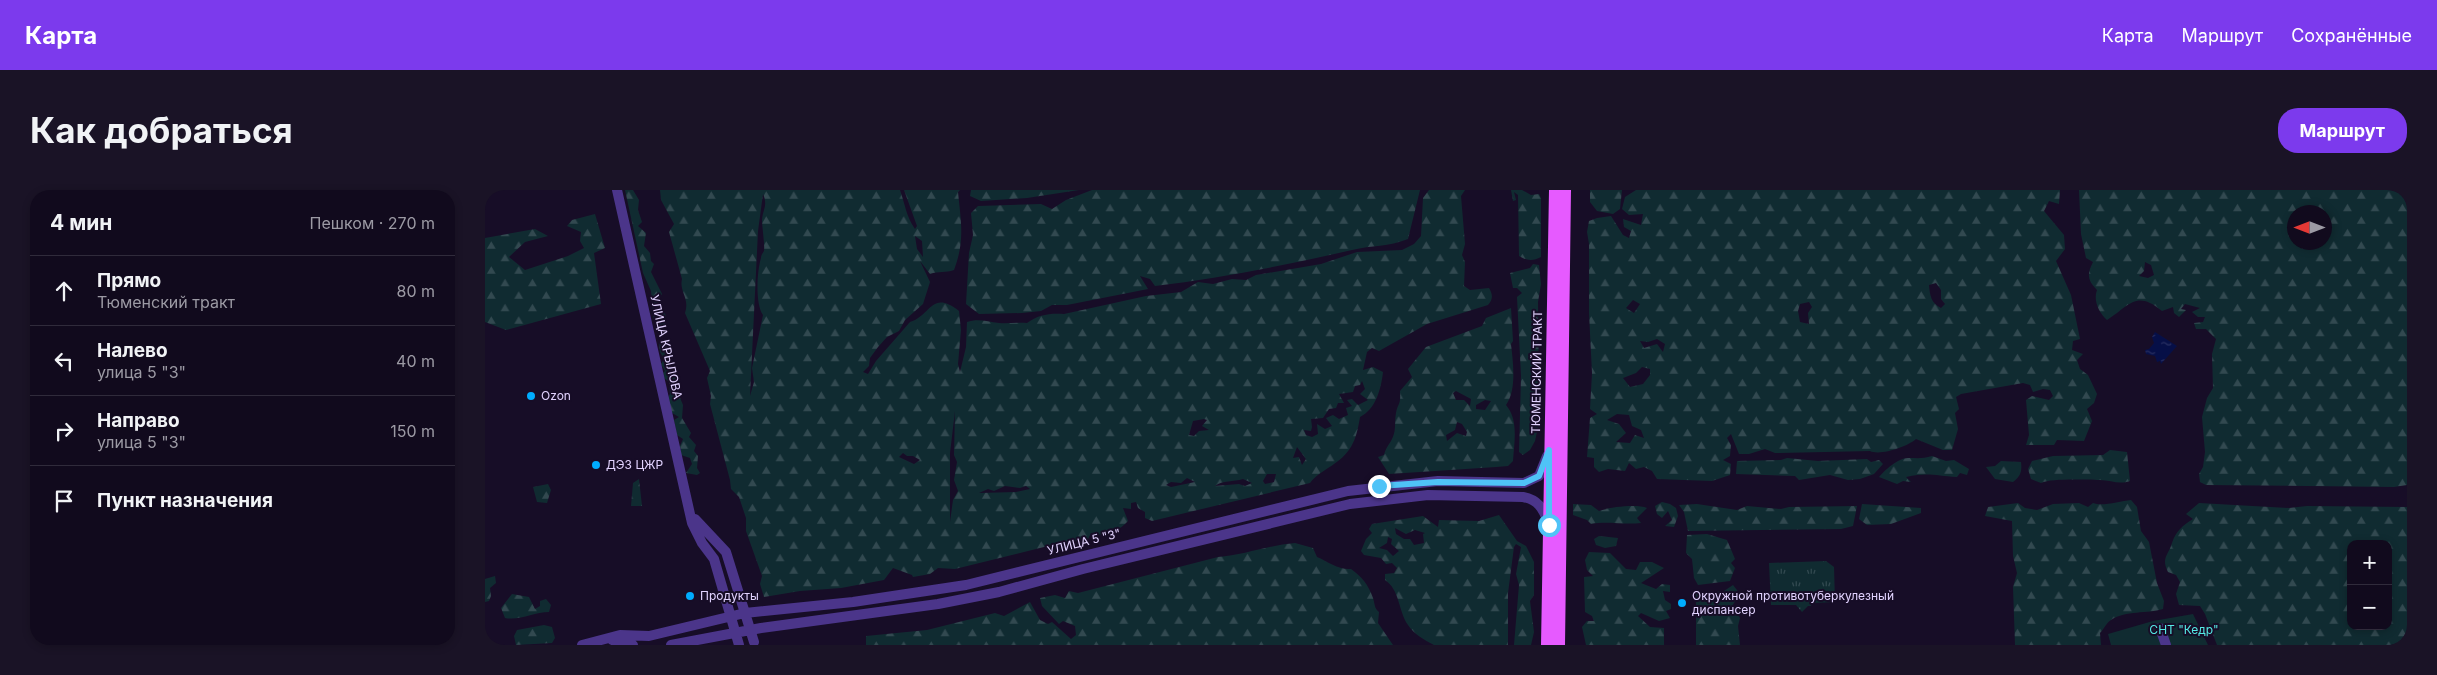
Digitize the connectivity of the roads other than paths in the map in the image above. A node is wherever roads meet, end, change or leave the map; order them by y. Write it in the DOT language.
graph roads {
  1 [pos="617,190"];
  2 [pos="1555,190"];
  3 [pos="1565,190"];
  4 [pos="1549,450"];
  5 [pos="690,509"];
  6 [pos="1549,525"];
  7 [pos="745,613"];
  8 [pos="729,616"];
  9 [pos="2161,628"];
  10 [pos="751,630"];
  11 [pos="735,632"];
  12 [pos="754,642"];
  13 [pos="587,644"];
  14 [pos="633,645"];
  15 [pos="671,645"];
  16 [pos="739,645"];
  17 [pos="1547,645"];
  18 [pos="1559,645"];
  19 [pos="2166,645"];
  1 -- 5 [label="street, УЛИЦА КРЫЛОВА"];
  2 -- 4 [label="main road, ТЮМЕНСКИЙ ТРАКТ"];
  3 -- 18 [label="main road, ТЮМЕНСКИЙ ТРАКТ"];
  4 -- 6 [label="main road, ТЮМЕНСКИЙ ТРАКТ"];
  4 -- 7 [label="street, УЛИЦА 5 \"З\""];
  5 -- 7 [label="street, УЛИЦА КРЫЛОВА"];
  5 -- 8 [label="street, УЛИЦА КРЫЛОВА"];
  6 -- 10 [label="street, УЛИЦА 5 \"З\""];
  6 -- 17 [label="main road, ТЮМЕНСКИЙ ТРАКТ"];
  7 -- 8 [label="street, УЛИЦА 5 \"З\""];
  7 -- 10 [label="street, УЛИЦА КРЫЛОВА"];
  8 -- 11 [label="street, УЛИЦА КРЫЛОВА"];
  8 -- 13 [label="street, УЛИЦА 5 \"З\""];
  9 -- 19 [label="street"];
  10 -- 11 [label="street, УЛИЦА 5 \"З\""];
  10 -- 12 [label="street, УЛИЦА КРЫЛОВА"];
  11 -- 15 [label="street, УЛИЦА 5 \"З\""];
  11 -- 16 [label="street, УЛИЦА КРЫЛОВА"];
  13 -- 14 [label="street"];
}
